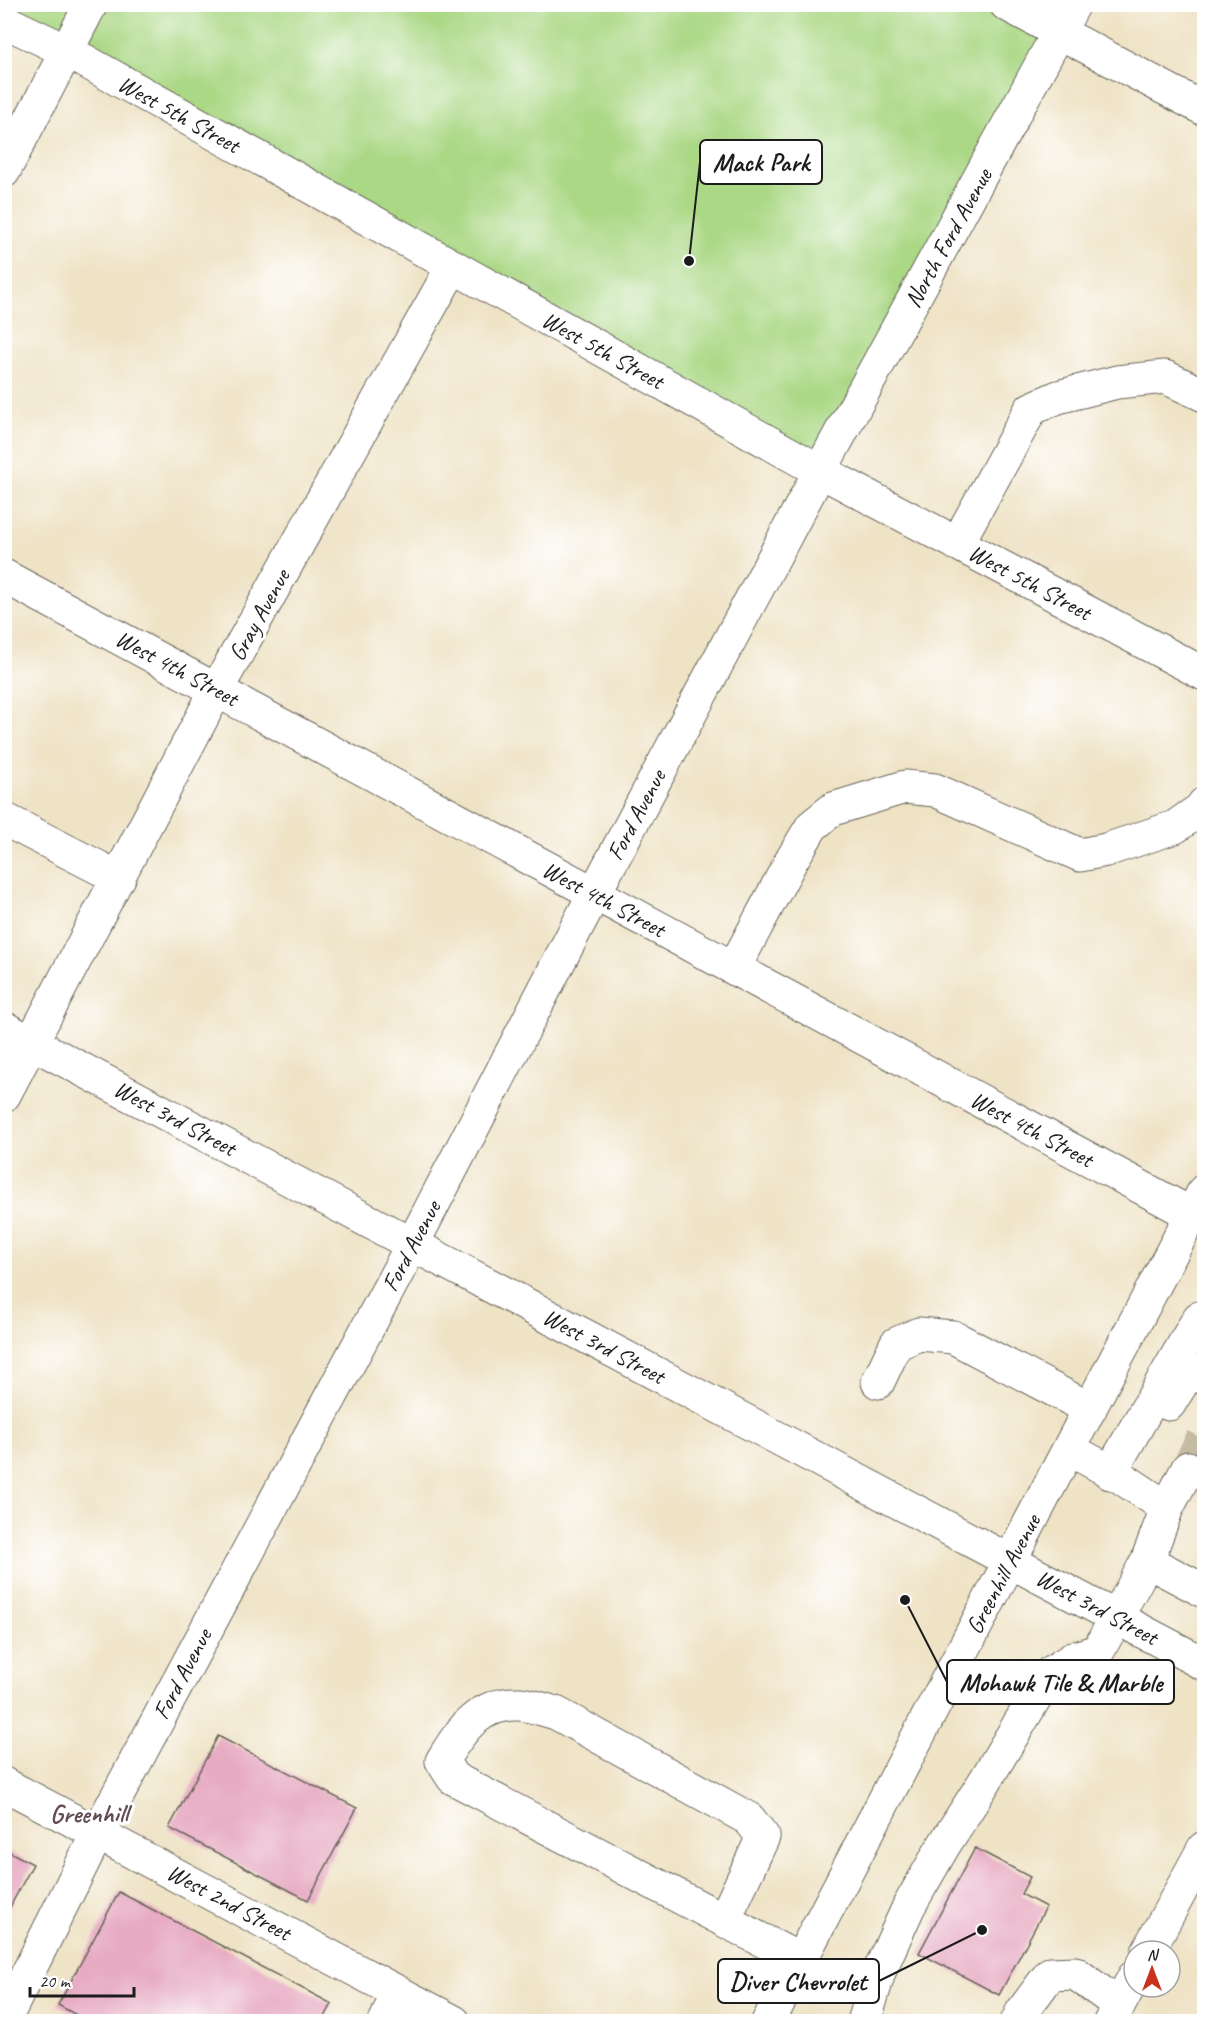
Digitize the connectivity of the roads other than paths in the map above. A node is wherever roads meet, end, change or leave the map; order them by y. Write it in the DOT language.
graph roads {
  1 [pos="91,4"];
  2 [pos="1006,4"];
  3 [pos="1067,19"];
  4 [pos="4,21"];
  5 [pos="67,51"];
  6 [pos="1204,109"];
  7 [pos="4,171"];
  8 [pos="453,266"];
  9 [pos="1204,395"];
  10 [pos="820,471"];
  11 [pos="957,544"];
  12 [pos="4,576"];
  13 [pos="1204,674"];
  14 [pos="217,690"];
  15 [pos="1204,804"];
  16 [pos="4,819"];
  17 [pos="119,878"];
  18 [pos="594,894"];
  19 [pos="734,968"];
  20 [pos="4,1028"];
  21 [pos="33,1043"];
  22 [pos="4,1095"];
  23 [pos="1200,1209"];
  24 [pos="412,1245"];
  25 [pos="1204,1319"];
  26 [pos="1204,1378"];
  27 [pos="878,1382"];
  28 [pos="1090,1409"];
  29 [pos="1128,1442"];
  30 [pos="1069,1449"];
  31 [pos="1188,1468"];
  32 [pos="1110,1473"];
  33 [pos="1167,1509"];
  34 [pos="1146,1561"];
  35 [pos="1010,1562"];
  36 [pos="1204,1592"];
  37 [pos="1117,1617"];
  38 [pos="1202,1658"];
  39 [pos="4,1784"];
  40 [pos="98,1832"];
  41 [pos="1204,1848"];
  42 [pos="724,1920"];
  43 [pos="1155,1939"];
  44 [pos="800,1960"];
  45 [pos="398,1992"];
  46 [pos="1121,2001"];
  47 [pos="4,2021"];
  48 [pos="385,2022"];
  49 [pos="454,2022"];
  50 [pos="768,2022"];
  51 [pos="864,2022"];
  52 [pos="1017,2022"];
  1 -- 5 [label="street"];
  2 -- 3 [label="street"];
  3 -- 6 [label="street"];
  3 -- 10 [label="street, North Ford Avenue"];
  4 -- 5 [label="street, West 5th Street"];
  5 -- 7 [label="street"];
  5 -- 8 [label="street, West 5th Street"];
  8 -- 10 [label="street, West 5th Street"];
  8 -- 14 [label="street, Gray Avenue"];
  9 -- 11 [label="street"];
  10 -- 11 [label="street, West 5th Street"];
  10 -- 18 [label="street, Ford Avenue"];
  11 -- 13 [label="street, West 5th Street"];
  12 -- 14 [label="street, West 4th Street"];
  14 -- 17 [label="street, Gray Avenue"];
  14 -- 18 [label="street, West 4th Street"];
  15 -- 19 [label="street"];
  16 -- 17 [label="street"];
  17 -- 21 [label="street, Gray Avenue"];
  18 -- 19 [label="street, West 4th Street"];
  18 -- 24 [label="street, Ford Avenue"];
  19 -- 23 [label="street, West 4th Street"];
  20 -- 21 [label="street, West 3rd Street"];
  21 -- 22 [label="street, Gray Avenue"];
  21 -- 24 [label="street, West 3rd Street"];
  23 -- 28 [label="street, Greenhill Avenue"];
  24 -- 35 [label="street, West 3rd Street"];
  24 -- 40 [label="street, Ford Avenue"];
  25 -- 29 [label="street"];
  26 -- 29 [label="street"];
  27 -- 28 [label="street"];
  28 -- 30 [label="street, Greenhill Avenue"];
  29 -- 32 [label="street"];
  30 -- 32 [label="street"];
  30 -- 35 [label="street, Greenhill Avenue"];
  31 -- 33 [label="street"];
  32 -- 33 [label="street"];
  33 -- 34 [label="street"];
  34 -- 36 [label="street"];
  34 -- 37 [label="street"];
  35 -- 37 [label="street, West 3rd Street"];
  35 -- 44 [label="street, Greenhill Avenue"];
  37 -- 38 [label="street, West 3rd Street"];
  37 -- 51 [label="street"];
  39 -- 40 [label="street, West 2nd Street"];
  40 -- 45 [label="street, West 2nd Street"];
  40 -- 47 [label="street, Ford Avenue"];
  41 -- 43 [label="street"];
  42 -- 42 [label="street"];
  42 -- 44 [label="street"];
  44 -- 50 [label="street, Greenhill Avenue"];
  45 -- 48 [label="street"];
  45 -- 49 [label="street, West 2nd Street"];
  46 -- 52 [label="street"];
}
